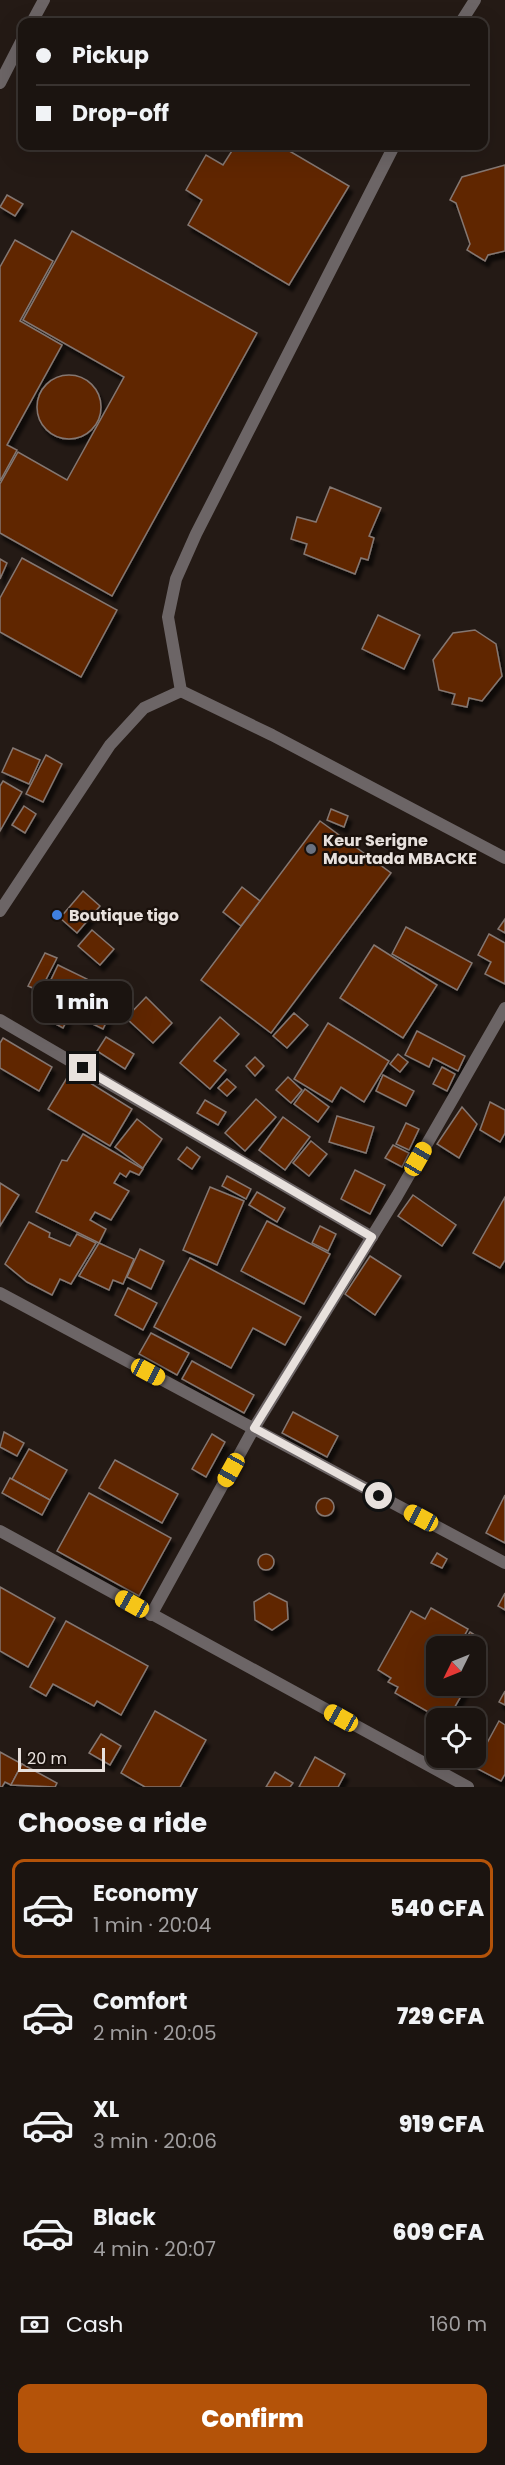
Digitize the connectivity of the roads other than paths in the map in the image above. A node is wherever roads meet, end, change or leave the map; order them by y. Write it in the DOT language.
graph roads {
  1 [pos="44,0"];
  2 [pos="476,0"];
  3 [pos="34,18"];
  4 [pos="464,18"];
  5 [pos="18,48"];
  6 [pos="0,83"];
  7 [pos="392,150"];
  8 [pos="181,691"];
  9 [pos="505,858"];
  10 [pos="0,910"];
  11 [pos="505,1008"];
  12 [pos="0,1020"];
  13 [pos="372,1237"];
  14 [pos="0,1293"];
  15 [pos="254,1428"];
  16 [pos="0,1531"];
  17 [pos="505,1563"];
  18 [pos="151,1615"];
  19 [pos="468,1787"];
  1 -- 3 [label="street"];
  2 -- 4 [label="street"];
  5 -- 6 [label="street"];
  7 -- 8 [label="street"];
  8 -- 9 [label="street"];
  8 -- 10 [label="street"];
  11 -- 13 [label="street"];
  12 -- 13 [label="street"];
  13 -- 15 [label="street"];
  14 -- 15 [label="street"];
  15 -- 17 [label="street"];
  15 -- 18 [label="street"];
  16 -- 18 [label="street"];
  18 -- 19 [label="street"];
}
